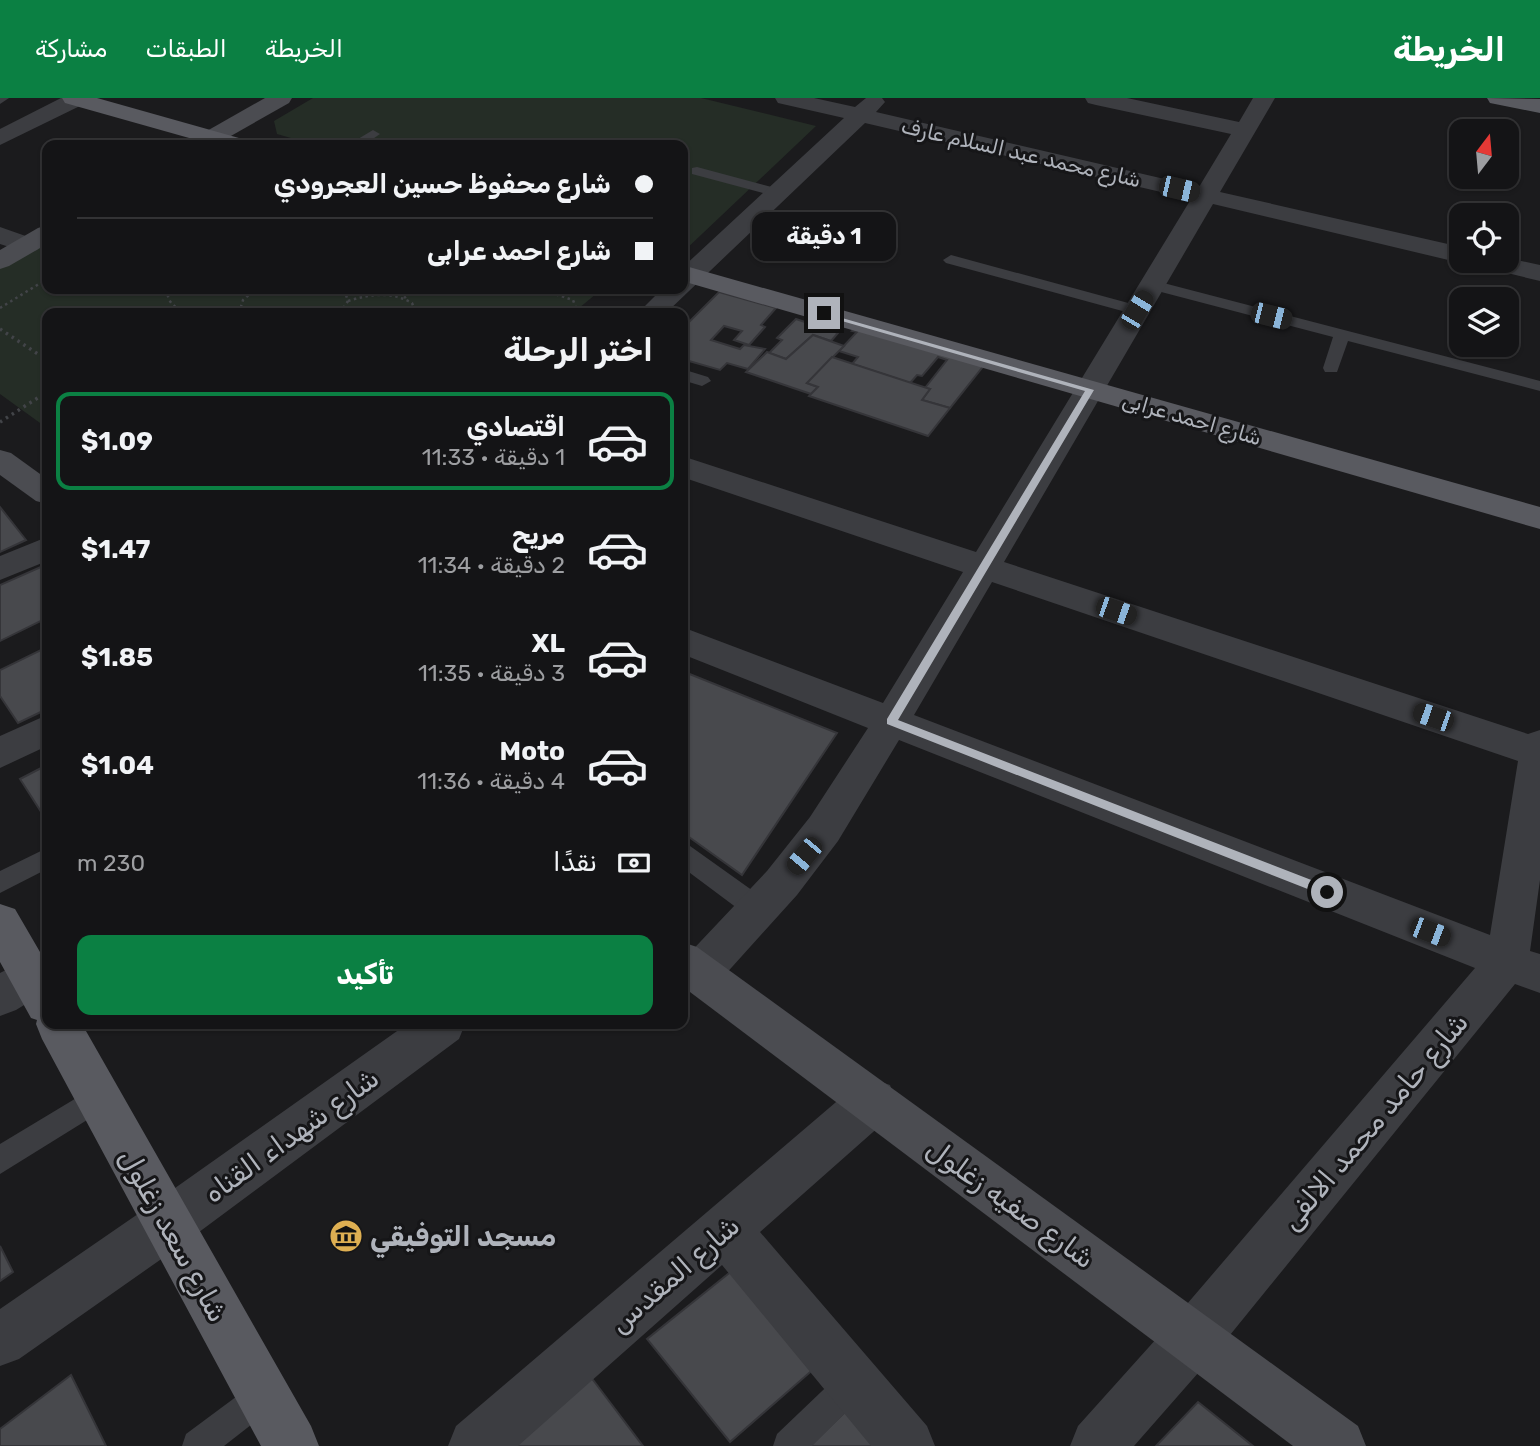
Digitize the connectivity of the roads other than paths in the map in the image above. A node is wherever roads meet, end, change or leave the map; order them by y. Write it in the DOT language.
graph roads {
  1 [pos="281,98"];
  2 [pos="786,98"];
  3 [pos="878,98"];
  4 [pos="1096,98"];
  5 [pos="1264,98"];
  6 [pos="1498,98"];
  7 [pos="75,99"];
  8 [pos="1540,106"];
  9 [pos="860,115"];
  10 [pos="1245,130"];
  11 [pos="373,134"];
  12 [pos="0,138"];
  13 [pos="200,140"];
  14 [pos="209,140"];
  15 [pos="363,140"];
  16 [pos="697,171"];
  17 [pos="778,193"];
  18 [pos="1206,195"];
  19 [pos="0,235"];
  20 [pos="37,239"];
  21 [pos="1449,252"];
  22 [pos="951,260"];
  23 [pos="0,261"];
  24 [pos="1519,268"];
  25 [pos="1540,273"];
  26 [pos="688,275"];
  27 [pos="688,281"];
  28 [pos="669,294"];
  29 [pos="1145,297"];
  30 [pos="656,308"];
  31 [pos="1342,334"];
  32 [pos="1331,368"];
  33 [pos="688,376"];
  34 [pos="702,381"];
  35 [pos="1540,386"];
  36 [pos="1090,390"];
  37 [pos="0,460"];
  38 [pos="688,468"];
  39 [pos="42,490"];
  40 [pos="1540,518"];
  41 [pos="42,550"];
  42 [pos="984,567"];
  43 [pos="0,569"];
  44 [pos="688,642"];
  45 [pos="891,722"];
  46 [pos="42,732"];
  47 [pos="1540,750"];
  48 [pos="0,753"];
  49 [pos="688,857"];
  50 [pos="42,861"];
  51 [pos="0,883"];
  52 [pos="758,909"];
  53 [pos="0,922"];
  54 [pos="691,967"];
  55 [pos="1523,968"];
  56 [pos="32,986"];
  57 [pos="61,1029"];
  58 [pos="436,1029"];
  59 [pos="98,1098"];
  60 [pos="873,1101"];
  61 [pos="0,1160"];
  62 [pos="169,1223"];
  63 [pos="725,1229"];
  64 [pos="1194,1337"];
  65 [pos="0,1340"];
  66 [pos="854,1382"];
  67 [pos="263,1396"];
  68 [pos="198,1446"];
  69 [pos="291,1446"];
  70 [pos="476,1446"];
  71 [pos="789,1446"];
  72 [pos="907,1446"];
  73 [pos="1098,1446"];
  74 [pos="1338,1446"];
  1 -- 14 [label="street"];
  2 -- 9 [label="street, شارع محمد عبد السلام عارف"];
  3 -- 9 [label="street"];
  4 -- 10 [label="street"];
  5 -- 10 [label="street"];
  6 -- 8 [label="main road"];
  7 -- 12 [label="street"];
  7 -- 13 [label="main road"];
  9 -- 17 [label="street"];
  9 -- 18 [label="street, شارع محمد عبد السلام عارف"];
  10 -- 18 [label="street"];
  11 -- 15 [label="lane"];
  16 -- 17 [label="lane"];
  17 -- 26 [label="street"];
  18 -- 21 [label="street, شارع محمد عبد السلام عارف"];
  18 -- 29 [label="street"];
  19 -- 20 [label="street"];
  20 -- 23 [label="street"];
  22 -- 29 [label="lane"];
  24 -- 25 [label="street"];
  27 -- 36 [label="main road, شارع احمد عرابى"];
  28 -- 30 [label="street"];
  29 -- 31 [label="lane"];
  29 -- 36 [label="street"];
  31 -- 32 [label="lane"];
  31 -- 35 [label="lane"];
  33 -- 34 [label="lane"];
  36 -- 40 [label="main road, شارع احمد عرابى"];
  36 -- 42 [label="street"];
  37 -- 39 [label="street"];
  38 -- 42 [label="street"];
  41 -- 43 [label="street"];
  42 -- 45 [label="street"];
  42 -- 47 [label="street"];
  44 -- 45 [label="street"];
  45 -- 52 [label="street"];
  45 -- 55 [label="street"];
  46 -- 48 [label="street"];
  47 -- 55 [label="street"];
  49 -- 52 [label="lane"];
  50 -- 51 [label="lane"];
  52 -- 54 [label="street"];
  53 -- 56 [label="main road"];
  54 -- 60 [label="street, شارع صفيه زغلول"];
  55 -- 64 [label="street, شارع حامد محمد الالفى"];
  57 -- 59 [label="main road, شارع سعد زغلول"];
  58 -- 62 [label="street, شارع شهداء القناه"];
  59 -- 61 [label="lane"];
  59 -- 62 [label="main road, شارع سعد زغلول"];
  60 -- 63 [label="street, شارع المقدس"];
  60 -- 64 [label="street, شارع صفيه زغلول"];
  62 -- 65 [label="street, شارع شهداء القناه"];
  62 -- 67 [label="main road, شارع سعد زغلول"];
  63 -- 66 [label="street"];
  63 -- 70 [label="street, شارع المقدس"];
  64 -- 73 [label="street, شارع حامد محمد الالفى"];
  64 -- 74 [label="street, شارع صفيه زغلول"];
  66 -- 71 [label="lane"];
  66 -- 72 [label="street"];
  67 -- 68 [label="lane"];
  67 -- 69 [label="main road, شارع سعد زغلول"];
}
